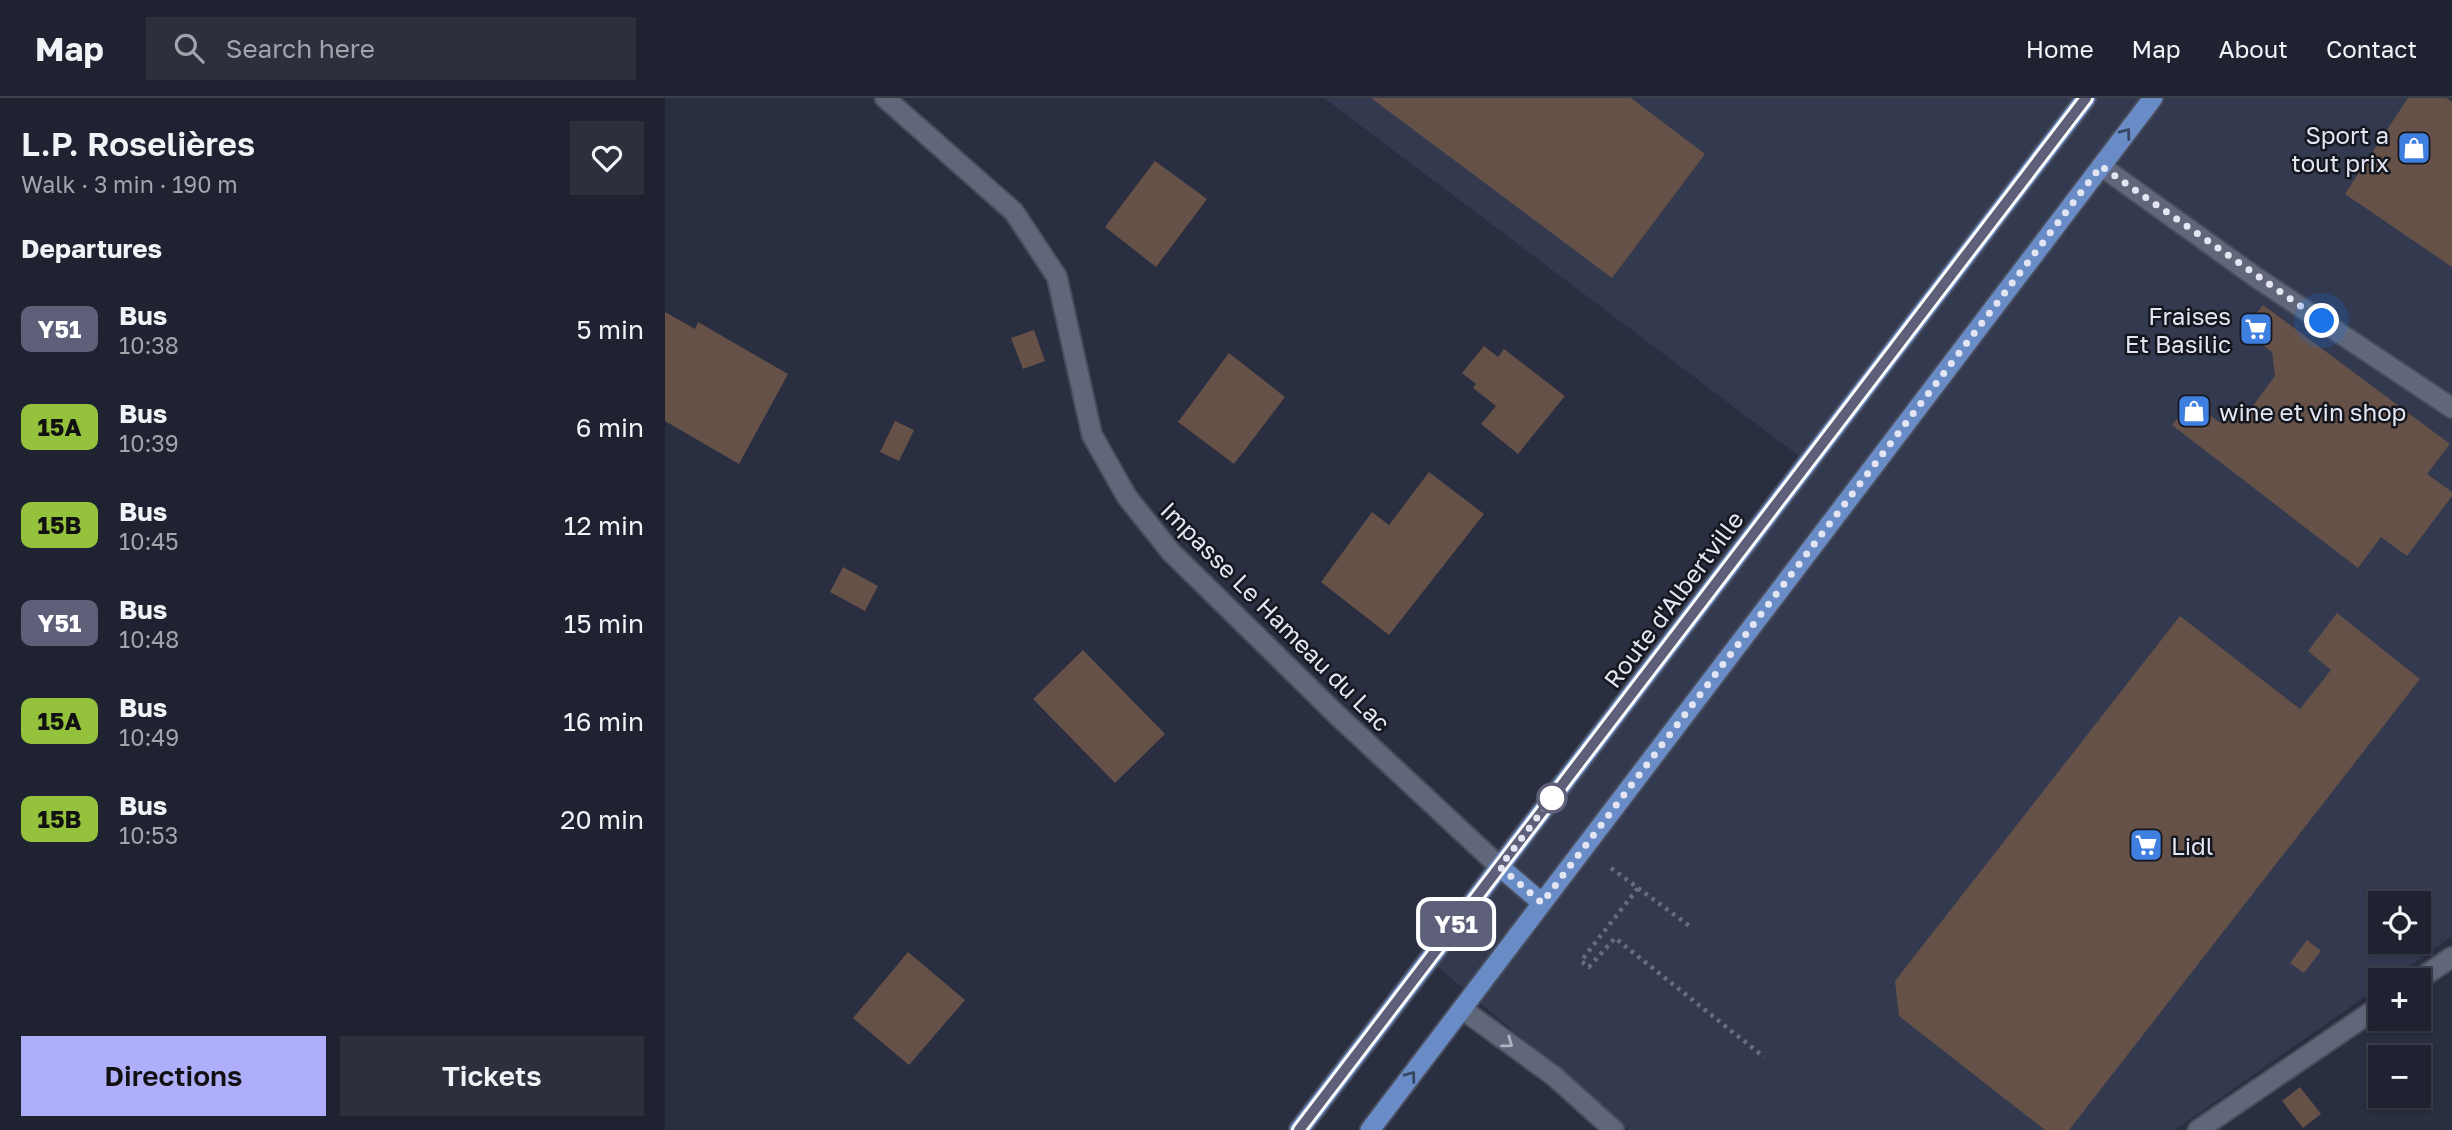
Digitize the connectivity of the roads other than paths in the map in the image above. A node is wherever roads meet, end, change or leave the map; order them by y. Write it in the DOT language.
graph roads {
  1 [pos="885,98"];
  2 [pos="2086,98"];
  3 [pos="2153,98"];
  4 [pos="2101,166"];
  5 [pos="2452,408"];
  6 [pos="1500,867"];
  7 [pos="1542,903"];
  8 [pos="2452,957"];
  9 [pos="2431,971"];
  10 [pos="1462,1009"];
  11 [pos="2368,1014"];
  12 [pos="1299,1130"];
  13 [pos="1370,1130"];
  14 [pos="1614,1130"];
  15 [pos="2198,1130"];
  1 -- 6 [label="street, Impasse Le Hameau du Lac"];
  2 -- 6 [label="main road, Route d'Albertville"];
  4 -- 3 [label="main road, one-way"];
  4 -- 5 [label="street"];
  4 -- 7 [label="main road"];
  6 -- 7 [label="main road"];
  6 -- 12 [label="main road, Route d'Albertville"];
  7 -- 10 [label="main road"];
  8 -- 9 [label="street"];
  13 -- 10 [label="main road, one-way"];
  10 -- 14 [label="street, one-way"];
  11 -- 15 [label="street"];
}
